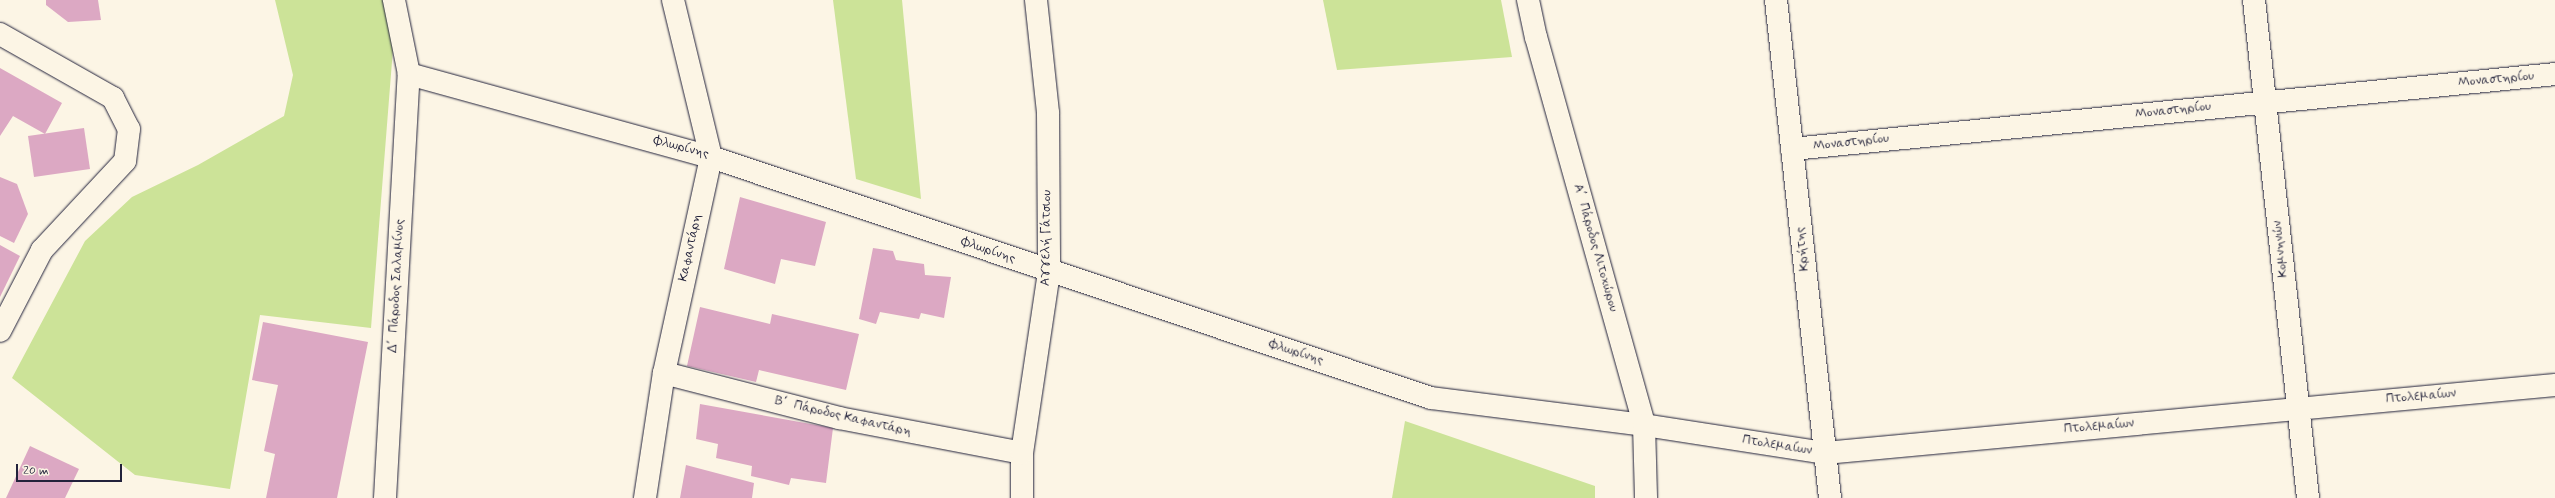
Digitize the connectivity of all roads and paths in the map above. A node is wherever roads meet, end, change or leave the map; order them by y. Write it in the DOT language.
graph roads {
  1 [pos="394,0"];
  2 [pos="673,0"];
  3 [pos="1036,0"];
  4 [pos="1528,0"];
  5 [pos="1776,0"];
  6 [pos="2254,0"];
  7 [pos="0,34"];
  8 [pos="409,74"];
  9 [pos="2555,74"];
  10 [pos="2265,102"];
  11 [pos="1792,149"];
  12 [pos="711,156"];
  13 [pos="1049,272"];
  14 [pos="0,331"];
  15 [pos="664,373"];
  16 [pos="2555,385"];
  17 [pos="2299,409"];
  18 [pos="1644,425"];
  19 [pos="1825,453"];
  20 [pos="1022,454"];
  21 [pos="385,498"];
  22 [pos="646,498"];
  23 [pos="1022,498"];
  24 [pos="1646,498"];
  25 [pos="1830,498"];
  26 [pos="2308,498"];
  1 -- 8 [label="street"];
  2 -- 12 [label="street, Καφαντάρη"];
  3 -- 13 [label="street, Αγγελή Γάτσιου"];
  4 -- 18 [label="street, Α΄ Πάροδος Λιτοχώρου"];
  5 -- 11 [label="street, Κρήτης"];
  6 -- 10 [label="street, Κομνηνών"];
  7 -- 14 [label="street"];
  8 -- 12 [label="street, Φλωρίνης"];
  8 -- 21 [label="street, Δ΄ Πάροδος Σαλαμίνος"];
  9 -- 10 [label="street, Μοναστηρίου"];
  10 -- 11 [label="street, Μοναστηρίου"];
  10 -- 17 [label="street, Κομνηνών"];
  11 -- 19 [label="street, Κρήτης"];
  12 -- 13 [label="street, Φλωρίνης"];
  12 -- 15 [label="street, Καφαντάρη"];
  13 -- 18 [label="street, Φλωρίνης"];
  13 -- 20 [label="street, Αγγελή Γάτσιου"];
  15 -- 20 [label="street, Β΄ Πάροδος Καφαντάρη"];
  15 -- 22 [label="street, Καφαντάρη"];
  16 -- 17 [label="street, Πτολεμαίων"];
  17 -- 19 [label="street, Πτολεμαίων"];
  17 -- 26 [label="street, Κομνηνών"];
  18 -- 19 [label="street, Πτολεμαίων"];
  18 -- 24 [label="street, Α΄ Πάροδος Λιτοχώρου"];
  19 -- 25 [label="street, Κρήτης"];
  20 -- 23 [label="street, Αγγελή Γάτσιου"];
}
